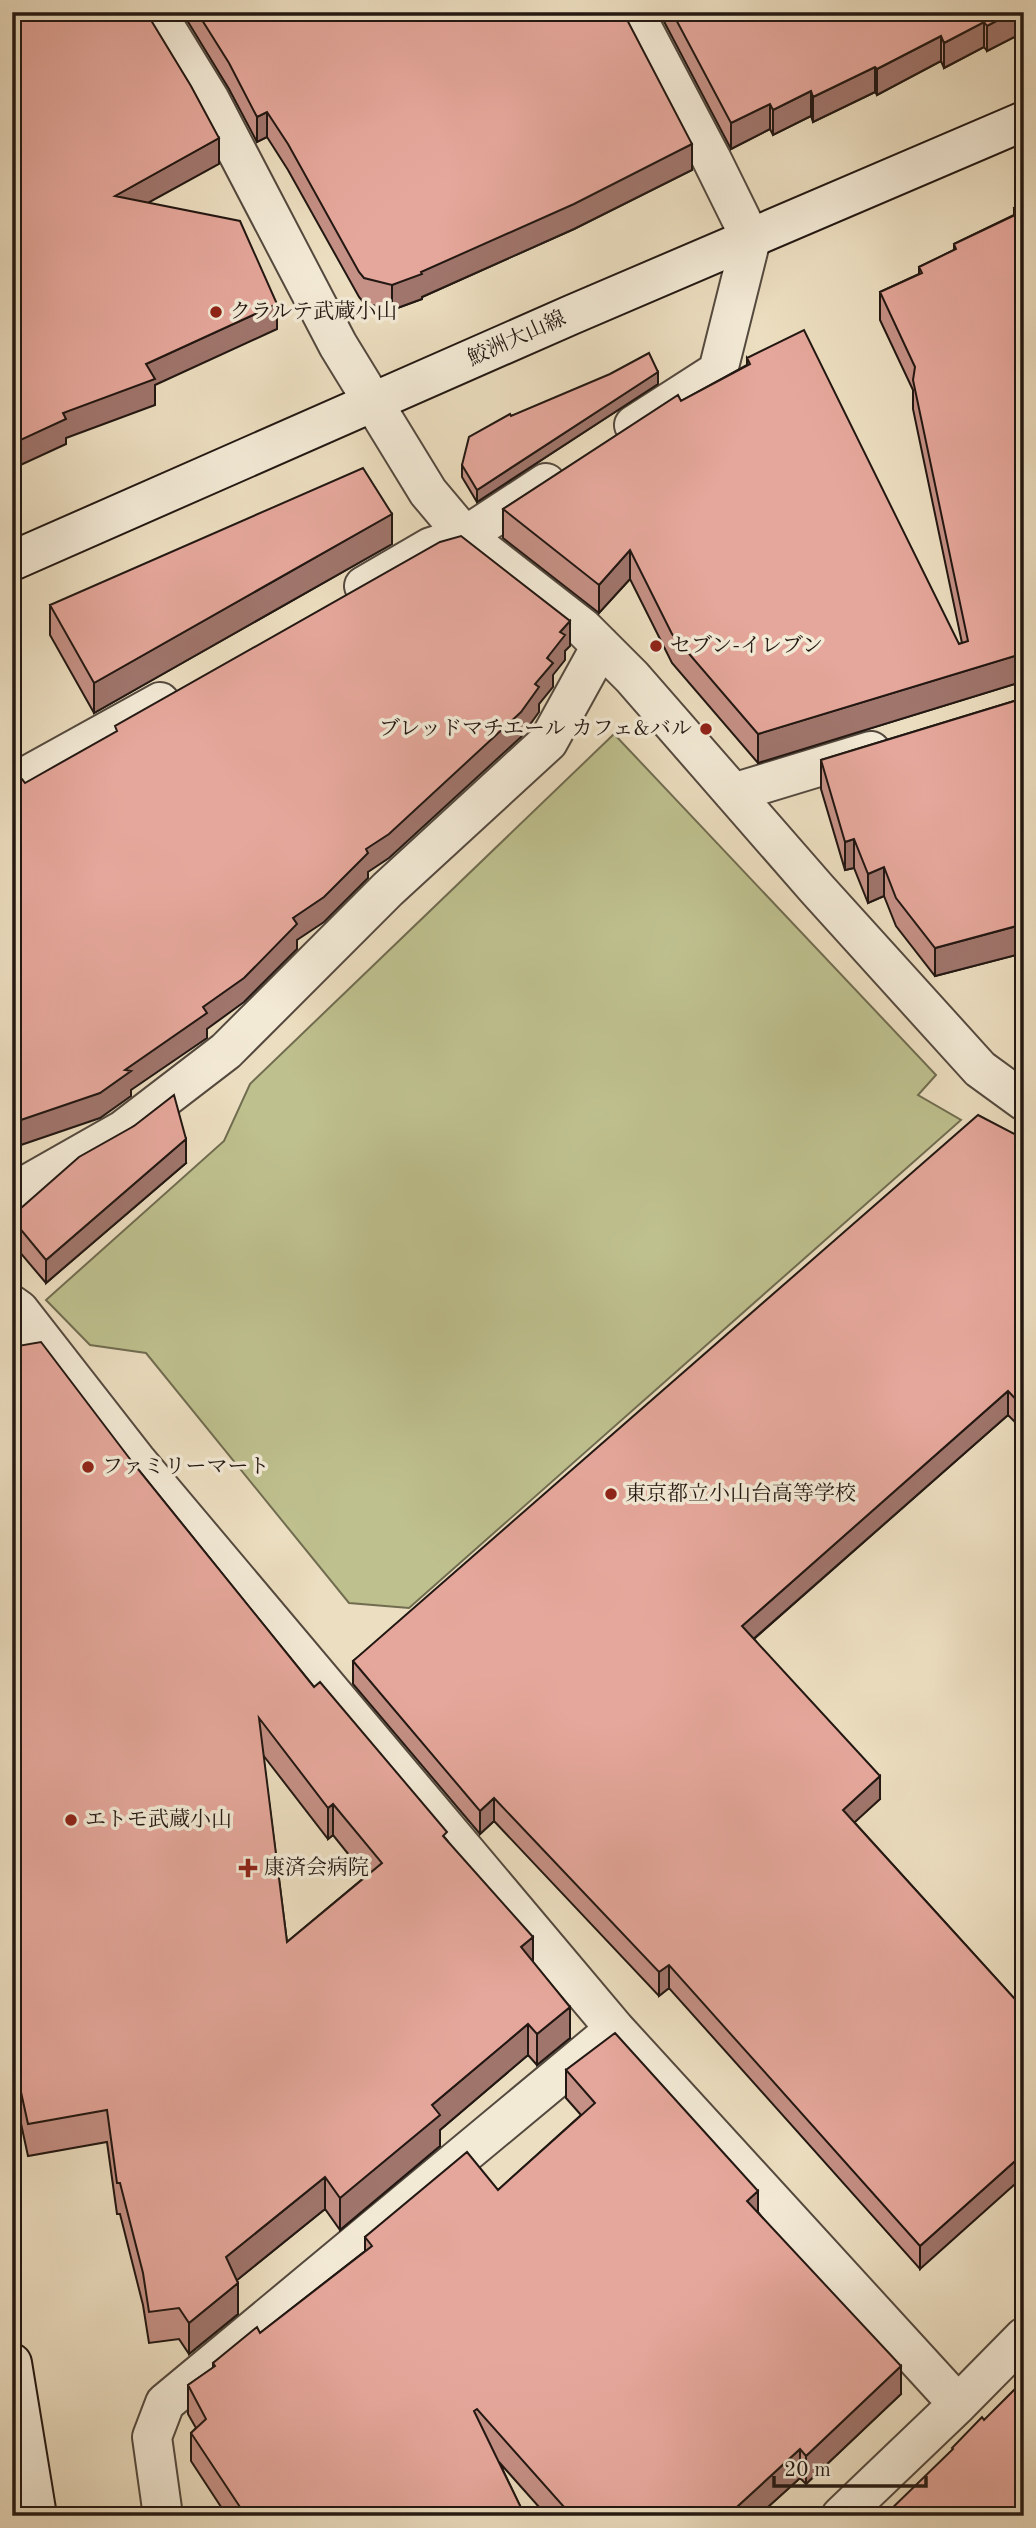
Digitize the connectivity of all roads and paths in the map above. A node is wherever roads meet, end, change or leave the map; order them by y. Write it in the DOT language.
graph roads {
  1 [pos="156,12"];
  2 [pos="634,12"];
  3 [pos="1024,121"];
  4 [pos="751,239"];
  5 [pos="373,402"];
  6 [pos="465,536"];
  7 [pos="12,561"];
  8 [pos="338,601"];
  9 [pos="601,646"];
  10 [pos="196,682"];
  11 [pos="900,742"];
  12 [pos="12,784"];
  13 [pos="733,793"];
  14 [pos="1024,1101"];
  15 [pos="12,1193"];
  16 [pos="12,1305"];
  17 [pos="615,2029"];
  18 [pos="1024,2337"];
  19 [pos="12,2363"];
  20 [pos="958,2404"];
  21 [pos="37,2516"];
  22 [pos="163,2516"];
  23 [pos="841,2516"];
  1 -- 5 [label="street"];
  2 -- 4 [label="street"];
  3 -- 4 [label="street, 鮫洲大山線"];
  4 -- 5 [label="street, 鮫洲大山線"];
  4 -- 6 [label="street"];
  5 -- 6 [label="street"];
  5 -- 7 [label="street, 鮫洲大山線"];
  6 -- 8 [label="street"];
  6 -- 9 [label="street"];
  9 -- 13 [label="street"];
  9 -- 15 [label="street"];
  10 -- 12 [label="street"];
  11 -- 13 [label="street"];
  13 -- 14 [label="street"];
  16 -- 17 [label="street"];
  17 -- 20 [label="street"];
  17 -- 22 [label="street"];
  18 -- 20 [label="street"];
  19 -- 21 [label="street"];
  20 -- 23 [label="street"];
}
